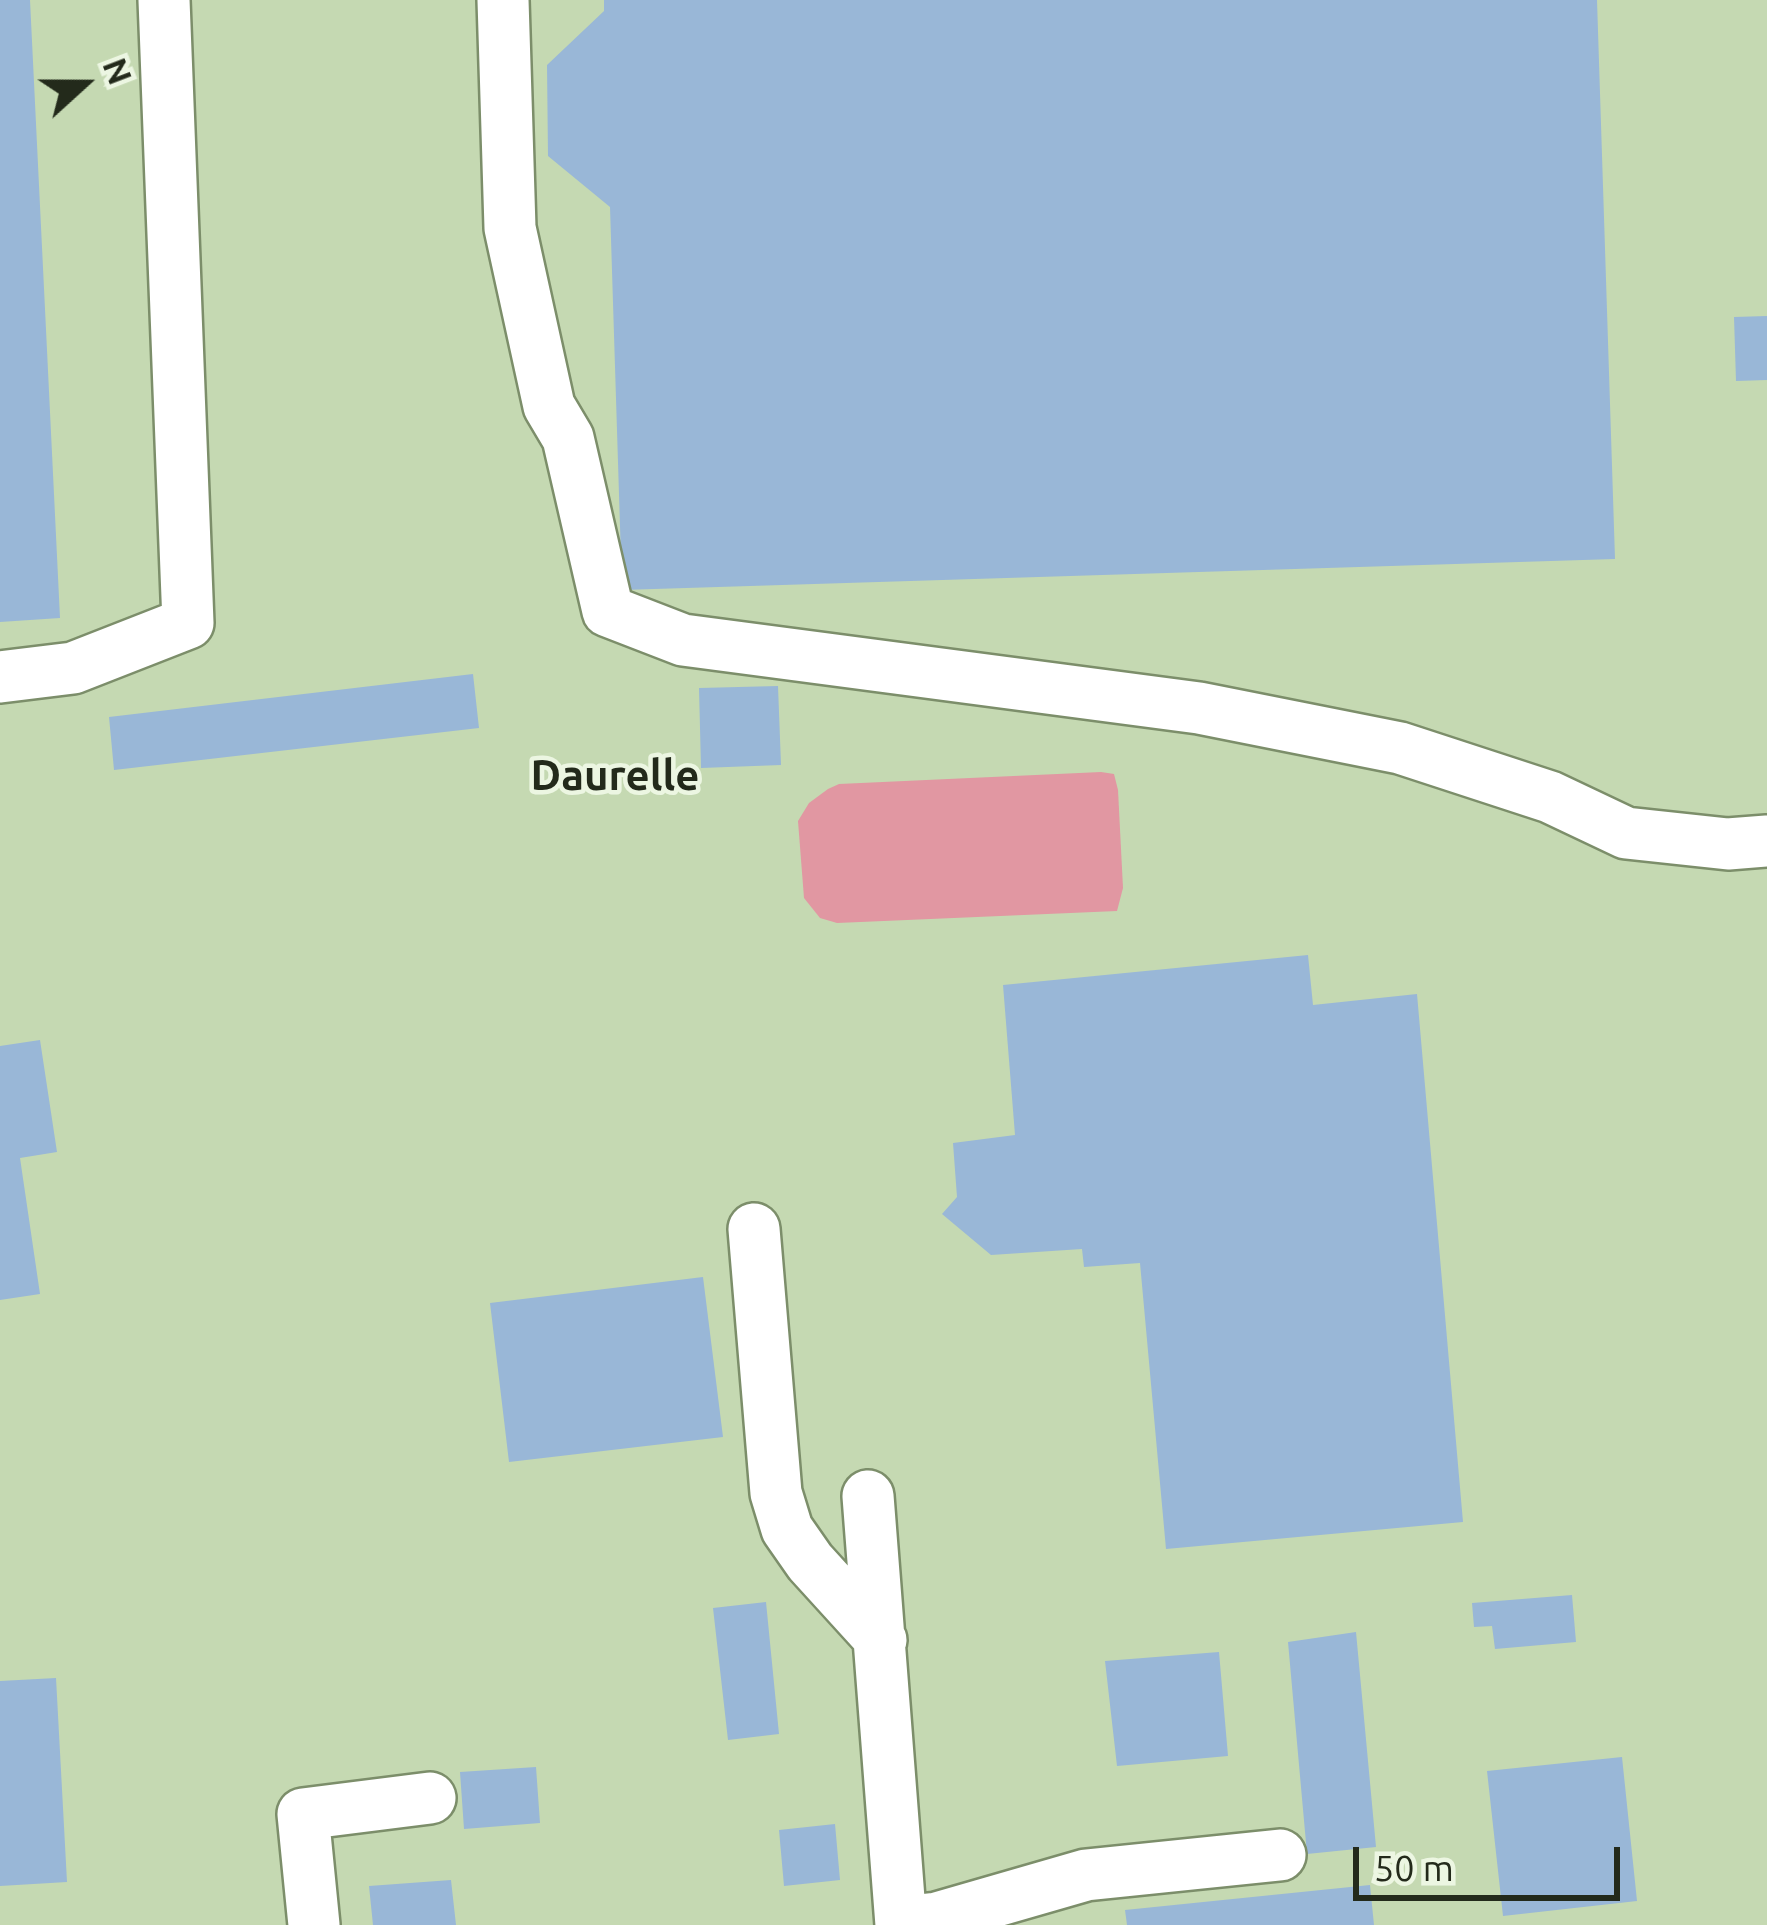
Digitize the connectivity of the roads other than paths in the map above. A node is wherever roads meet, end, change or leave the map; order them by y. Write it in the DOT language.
graph roads {
  1 [pos="164,0"];
  2 [pos="503,0"];
  3 [pos="0,677"];
  4 [pos="1767,841"];
  5 [pos="754,1228"];
  6 [pos="868,1496"];
  7 [pos="881,1640"];
  8 [pos="430,1798"];
  9 [pos="1280,1855"];
  10 [pos="901,1923"];
  11 [pos="314,1925"];
  1 -- 3 [label="lane"];
  2 -- 4 [label="lane"];
  5 -- 7 [label="lane"];
  6 -- 7 [label="lane"];
  7 -- 10 [label="lane"];
  8 -- 11 [label="lane"];
  9 -- 10 [label="lane"];
}
